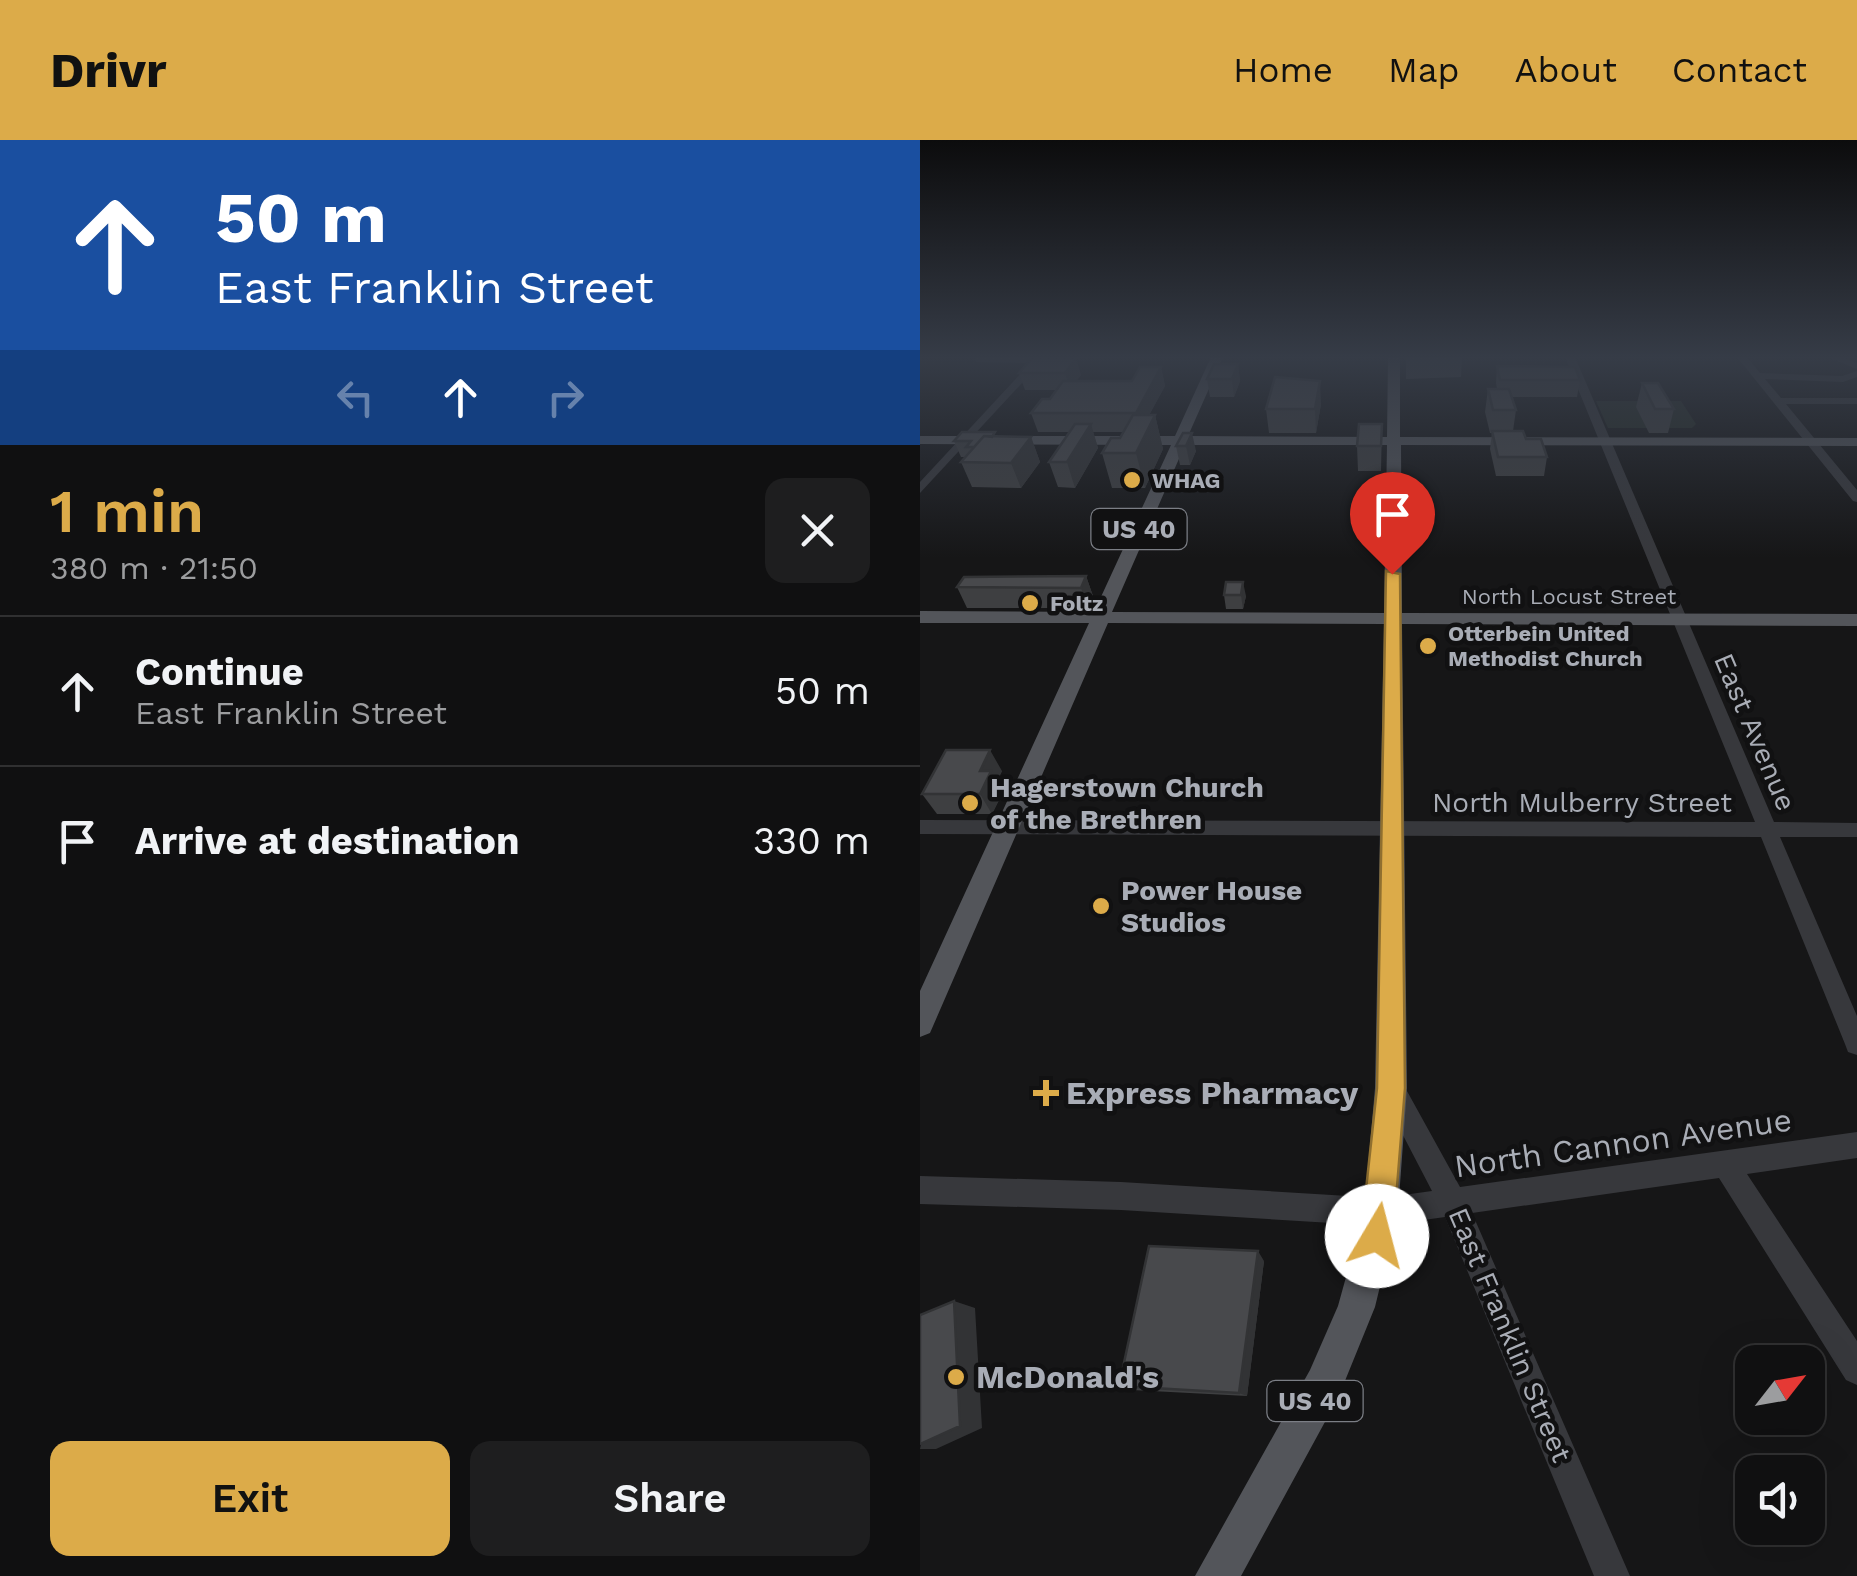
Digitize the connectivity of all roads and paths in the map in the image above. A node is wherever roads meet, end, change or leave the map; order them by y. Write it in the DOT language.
graph roads {
  1 [pos="982,424"];
  2 [pos="1186,424"];
  3 [pos="1393,424"];
  4 [pos="1597,424"];
  5 [pos="1798,424"];
  6 [pos="920,440"];
  7 [pos="968,440"];
  8 [pos="1393,441"];
  9 [pos="1178,442"];
  10 [pos="1604,442"];
  11 [pos="1812,442"];
  12 [pos="1857,442"];
  13 [pos="920,489"];
  14 [pos="1857,498"];
  15 [pos="920,616"];
  16 [pos="1100,618"];
  17 [pos="1392,618"];
  18 [pos="1678,619"];
  19 [pos="1857,620"];
  20 [pos="920,827"];
  21 [pos="1006,827"];
  22 [pos="1391,828"];
  23 [pos="1857,830"];
  24 [pos="1766,831"];
  25 [pos="920,1024"];
  26 [pos="1857,1044"];
  27 [pos="1391,1088"];
  28 [pos="1857,1146"];
  29 [pos="1724,1162"];
  30 [pos="920,1190"];
  31 [pos="1453,1202"];
  32 [pos="1381,1212"];
  33 [pos="1857,1369"];
  34 [pos="1217,1576"];
  35 [pos="1612,1576"];
  1 -- 7 [label="street"];
  2 -- 9 [label="main road, US 40"];
  3 -- 8 [label="main road, US 40"];
  4 -- 10 [label="street, East Avenue"];
  5 -- 11 [label="street"];
  6 -- 7 [label="main road"];
  7 -- 9 [label="main road"];
  7 -- 13 [label="street"];
  8 -- 9 [label="main road"];
  8 -- 10 [label="main road"];
  8 -- 17 [label="main road, East Franklin Street / US 40"];
  9 -- 16 [label="main road, US 40"];
  10 -- 11 [label="main road"];
  10 -- 18 [label="street, East Avenue"];
  11 -- 12 [label="main road"];
  11 -- 14 [label="street"];
  15 -- 16 [label="main road, North Locust Street"];
  16 -- 17 [label="main road, North Locust Street"];
  16 -- 21 [label="main road, US 40"];
  17 -- 18 [label="main road, North Locust Street"];
  17 -- 22 [label="main road, East Franklin Street / US 40"];
  18 -- 19 [label="main road, North Locust Street"];
  18 -- 24 [label="street, East Avenue"];
  20 -- 21 [label="street, North Mulberry Street"];
  21 -- 22 [label="street, North Mulberry Street"];
  21 -- 25 [label="main road, US 40"];
  22 -- 24 [label="street, North Mulberry Street"];
  22 -- 27 [label="main road, East Franklin Street / US 40"];
  23 -- 24 [label="street, North Mulberry Street"];
  24 -- 26 [label="street, East Avenue"];
  27 -- 31 [label="street, East Franklin Street"];
  27 -- 32 [label="main road, US 40"];
  28 -- 29 [label="street, North Cannon Avenue"];
  29 -- 31 [label="street, North Cannon Avenue"];
  29 -- 33 [label="street"];
  30 -- 32 [label="street, North Cannon Avenue"];
  31 -- 32 [label="street, North Cannon Avenue"];
  31 -- 35 [label="street, East Franklin Street"];
  32 -- 34 [label="main road, US 40"];
}
